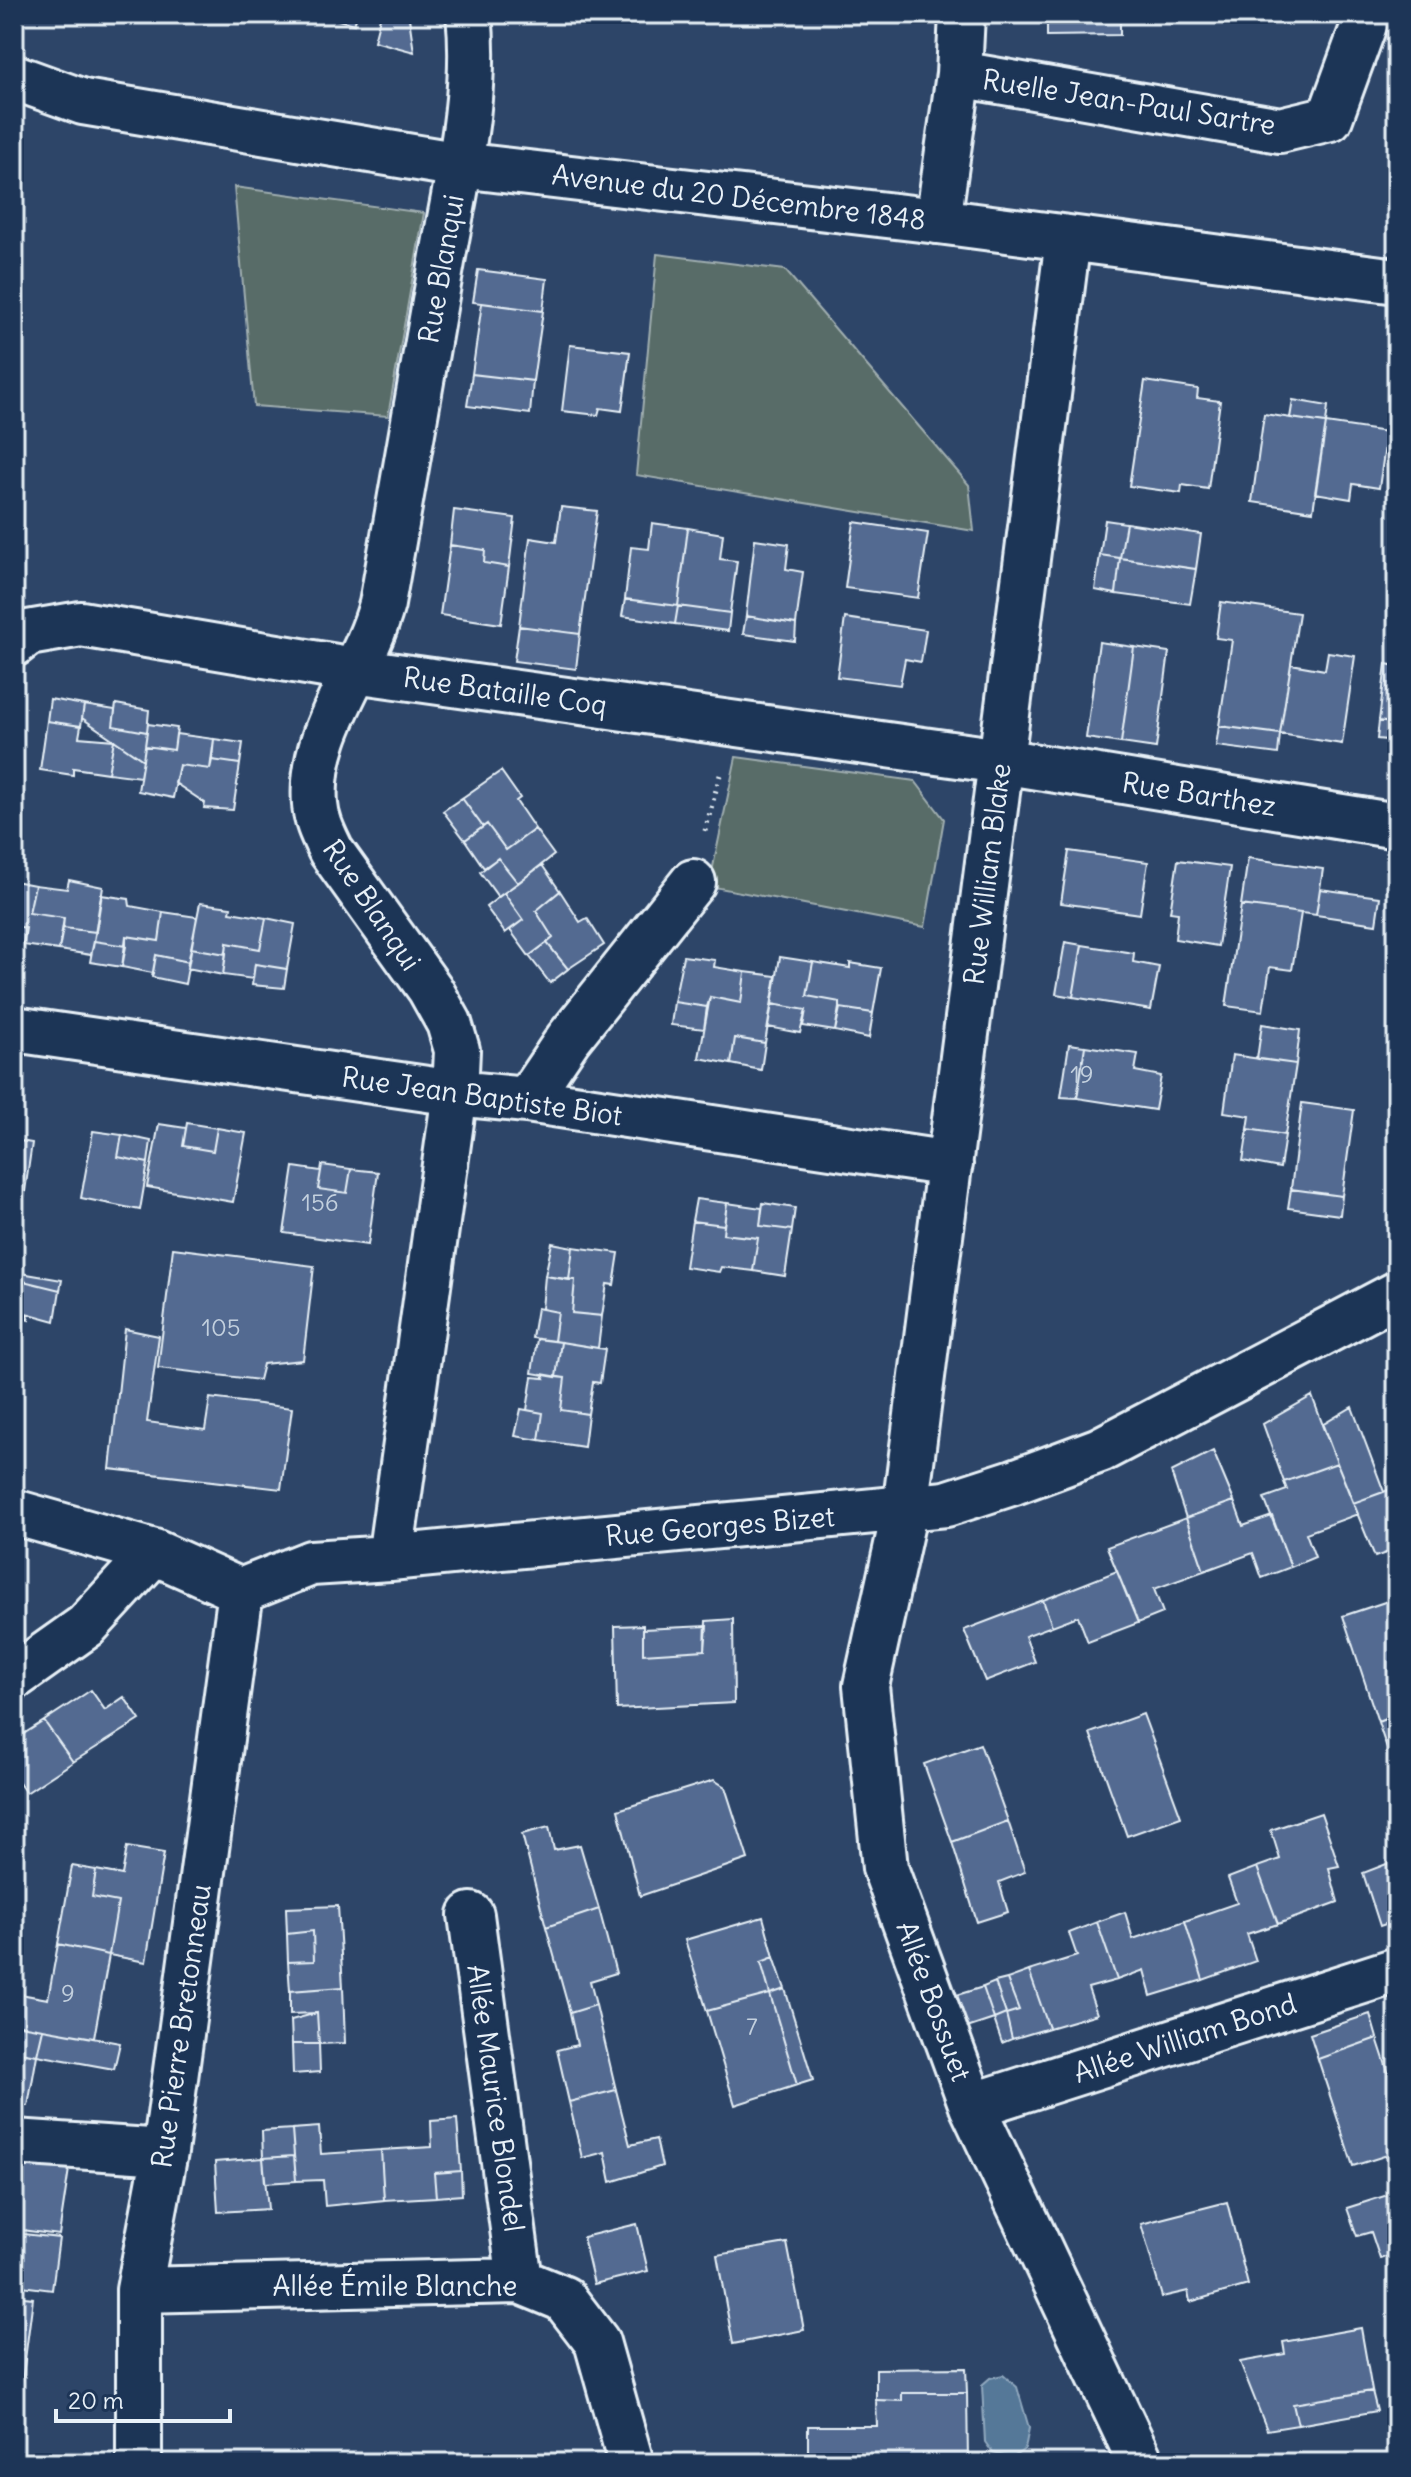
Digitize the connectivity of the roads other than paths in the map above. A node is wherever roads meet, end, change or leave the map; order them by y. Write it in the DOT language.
graph roads {
  1 [pos="469,14"];
  2 [pos="962,14"];
  3 [pos="1368,14"];
  4 [pos="959,74"];
  5 [pos="14,77"];
  6 [pos="83,102"];
  7 [pos="14,108"];
  8 [pos="460,165"];
  9 [pos="938,221"];
  10 [pos="1068,239"];
  11 [pos="1397,281"];
  12 [pos="14,644"];
  13 [pos="354,670"];
  14 [pos="1001,761"];
  15 [pos="1397,826"];
  16 [pos="693,882"];
  17 [pos="14,1029"];
  18 [pos="455,1093"];
  19 [pos="527,1100"];
  20 [pos="950,1164"];
  21 [pos="1397,1294"];
  22 [pos="905,1509"];
  23 [pos="14,1512"];
  24 [pos="154,1552"];
  25 [pos="390,1558"];
  26 [pos="241,1591"];
  27 [pos="14,1677"];
  28 [pos="471,1915"];
  29 [pos="1397,1970"];
  30 [pos="972,2106"];
  31 [pos="14,2142"];
  32 [pos="165,2152"];
  33 [pos="520,2281"];
  34 [pos="139,2290"];
  35 [pos="139,2463"];
  36 [pos="631,2463"];
  37 [pos="1141,2463"];
  1 -- 8 [label="street, Rue Blanqui"];
  2 -- 4 [label="street"];
  3 -- 4 [label="street, Ruelle Jean-Paul Sartre"];
  4 -- 9 [label="street"];
  5 -- 6 [label="street, Avenue du 20 Décembre 1848"];
  6 -- 7 [label="street, Avenue du 20 Décembre 1848"];
  6 -- 8 [label="street, Avenue du 20 Décembre 1848"];
  8 -- 9 [label="street, Avenue du 20 Décembre 1848"];
  8 -- 13 [label="street, Rue Blanqui"];
  9 -- 10 [label="street, Avenue du 20 Décembre 1848"];
  10 -- 11 [label="street, Avenue du 20 Décembre 1848"];
  10 -- 14 [label="street, Rue William Blake"];
  12 -- 13 [label="street, Rue Bataille Coq"];
  13 -- 14 [label="street, Rue Bataille Coq"];
  13 -- 18 [label="street, Rue Blanqui"];
  14 -- 15 [label="street, Rue Barthez"];
  14 -- 20 [label="street, Rue William Blake"];
  16 -- 19 [label="street"];
  17 -- 18 [label="street, Rue Jean Baptiste Biot"];
  18 -- 19 [label="street, Rue Jean Baptiste Biot"];
  18 -- 25 [label="street, Rue Blanqui"];
  19 -- 20 [label="street, Rue Jean Baptiste Biot"];
  20 -- 22 [label="street, Rue William Blake"];
  21 -- 22 [label="street, Rue Georges Bizet"];
  22 -- 25 [label="street, Rue Georges Bizet"];
  22 -- 30 [label="street, Allée Bossuet"];
  23 -- 24 [label="street"];
  24 -- 26 [label="street"];
  24 -- 27 [label="street"];
  25 -- 26 [label="street, Rue Georges Bizet"];
  26 -- 32 [label="street, Rue Pierre Bretonneau"];
  28 -- 33 [label="street, Allée Maurice Blondel"];
  29 -- 30 [label="street, Allée William Bond"];
  30 -- 37 [label="street, Allée Bossuet"];
  31 -- 32 [label="street"];
  32 -- 34 [label="street, Rue Pierre Bretonneau"];
  33 -- 34 [label="street, Allée Émile Blanche"];
  33 -- 36 [label="street, Allée Émile Blanche"];
  34 -- 35 [label="street, Rue Pierre Bretonneau"];
}
